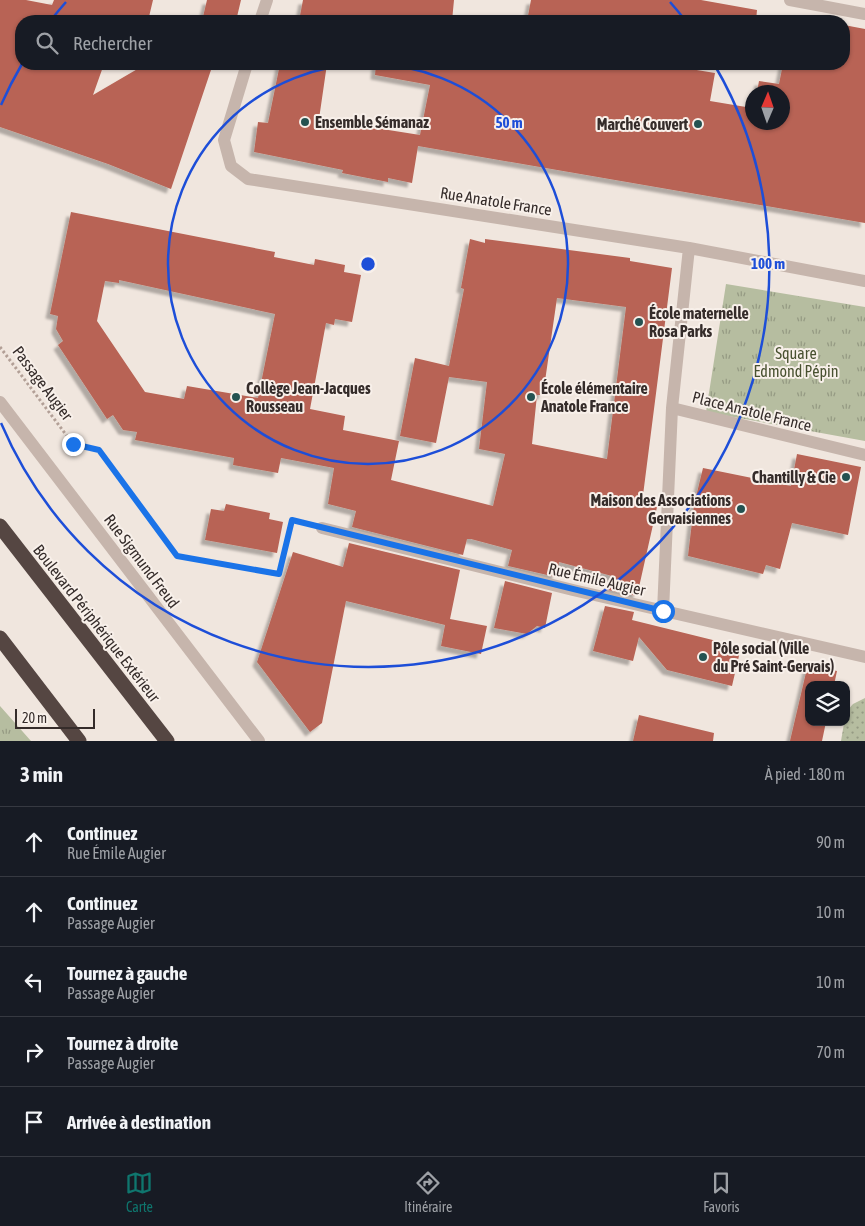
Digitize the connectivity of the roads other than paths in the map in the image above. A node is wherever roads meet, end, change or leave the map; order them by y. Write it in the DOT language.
graph roads {
  1 [pos="267,0"];
  2 [pos="790,0"];
  3 [pos="865,14"];
  4 [pos="262,15"];
  5 [pos="246,70"];
  6 [pos="689,248"];
  7 [pos="865,280"];
  8 [pos="0,402"];
  9 [pos="672,408"];
  10 [pos="865,455"];
  11 [pos="0,526"];
  12 [pos="322,528"];
  13 [pos="663,611"];
  14 [pos="0,638"];
  15 [pos="865,657"];
  16 [pos="79,741"];
  17 [pos="167,741"];
  18 [pos="259,741"];
  1 -- 4 [label="street"];
  2 -- 3 [label="street"];
  5 -- 6 [label="street, Rue Anatole France"];
  6 -- 7 [label="street, Rue Anatole France"];
  6 -- 9 [label="street, Place Anatole France"];
  8 -- 18 [label="street, Rue Sigmund Freud"];
  9 -- 10 [label="street, Place Anatole France"];
  9 -- 13 [label="street"];
  11 -- 17 [label="highway, Boulevard Périphérique Extérieur"];
  12 -- 13 [label="street, Rue Émile Augier"];
  13 -- 15 [label="street, Rue Émile Augier"];
  14 -- 16 [label="highway"];
}
